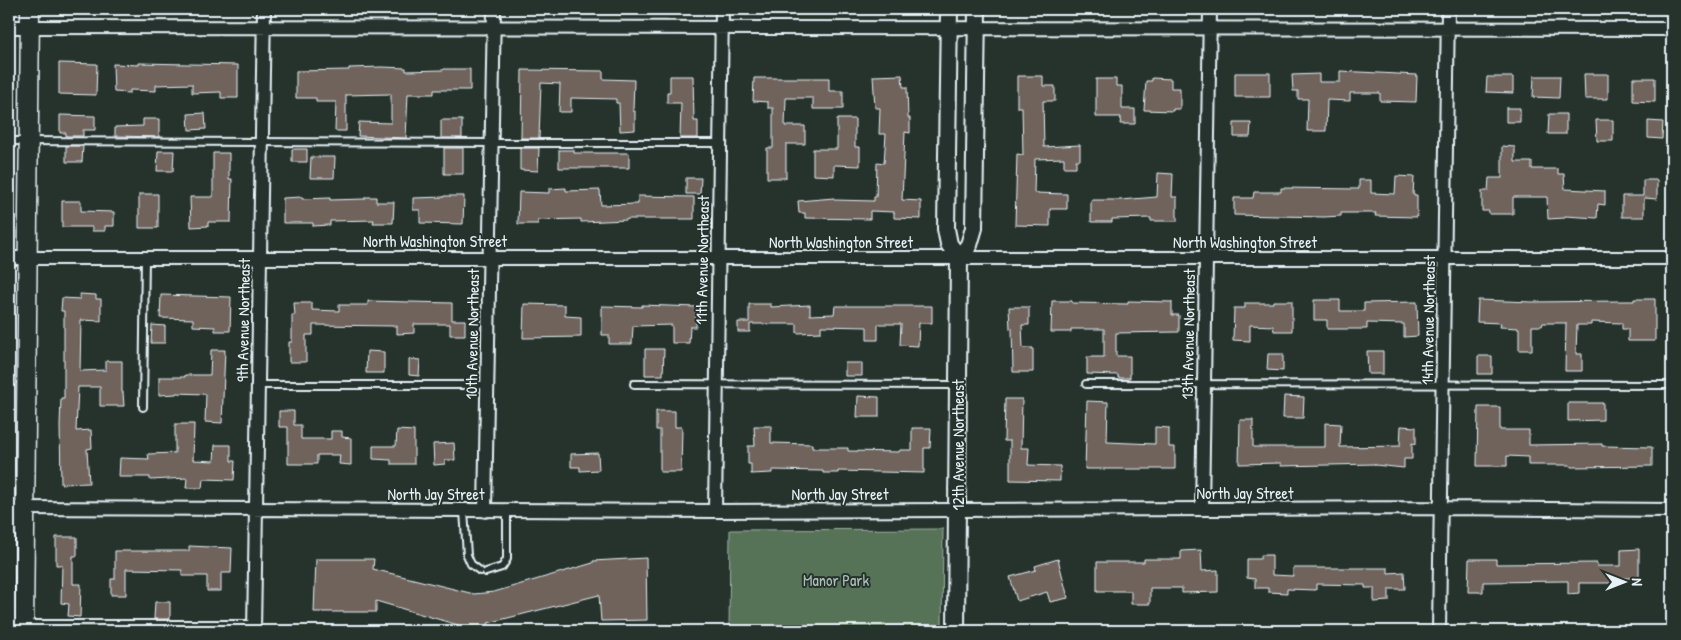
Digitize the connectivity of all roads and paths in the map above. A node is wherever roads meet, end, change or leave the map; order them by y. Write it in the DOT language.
graph roads {
  1 [pos="30,9"];
  2 [pos="264,9"];
  3 [pos="494,9"];
  4 [pos="722,9"];
  5 [pos="949,9"];
  6 [pos="977,9"];
  7 [pos="1210,9"];
  8 [pos="1448,9"];
  9 [pos="9,27"];
  10 [pos="30,27"];
  11 [pos="264,28"];
  12 [pos="494,28"];
  13 [pos="721,28"];
  14 [pos="949,28"];
  15 [pos="976,28"];
  16 [pos="1448,28"];
  17 [pos="1210,29"];
  18 [pos="1672,29"];
  19 [pos="29,140"];
  20 [pos="9,141"];
  21 [pos="262,142"];
  22 [pos="720,143"];
  23 [pos="492,144"];
  24 [pos="9,258"];
  25 [pos="27,258"];
  26 [pos="145,258"];
  27 [pos="260,258"];
  28 [pos="489,258"];
  29 [pos="719,258"];
  30 [pos="959,258"];
  31 [pos="1206,258"];
  32 [pos="1445,258"];
  33 [pos="1672,258"];
  34 [pos="634,384"];
  35 [pos="1086,384"];
  36 [pos="1204,384"];
  37 [pos="1443,384"];
  38 [pos="258,385"];
  39 [pos="488,385"];
  40 [pos="717,385"];
  41 [pos="958,385"];
  42 [pos="1672,385"];
  43 [pos="143,407"];
  44 [pos="17,508"];
  45 [pos="1442,508"];
  46 [pos="1202,509"];
  47 [pos="256,510"];
  48 [pos="958,510"];
  49 [pos="1672,510"];
  50 [pos="464,511"];
  51 [pos="485,511"];
  52 [pos="507,511"];
  53 [pos="716,511"];
  54 [pos="19,626"];
  55 [pos="254,628"];
  56 [pos="956,631"];
  57 [pos="1439,631"];
  1 -- 10 [label="main road"];
  2 -- 11 [label="street, 9th Avenue Northeast"];
  3 -- 12 [label="street, 10th Avenue Northeast"];
  4 -- 13 [label="street, 11th Avenue Northeast"];
  5 -- 14 [label="street, 12th Avenue Northeast"];
  6 -- 15 [label="street, 12th Avenue Northeast"];
  7 -- 17 [label="street, 13th Avenue Northeast"];
  8 -- 16 [label="street, 14th Avenue Northeast"];
  9 -- 10 [label="street"];
  10 -- 11 [label="street"];
  10 -- 19 [label="main road"];
  11 -- 12 [label="street"];
  11 -- 21 [label="street, 9th Avenue Northeast"];
  12 -- 13 [label="street"];
  12 -- 23 [label="street, 10th Avenue Northeast"];
  13 -- 14 [label="street"];
  13 -- 22 [label="street, 11th Avenue Northeast"];
  14 -- 15 [label="street"];
  14 -- 30 [label="street, 12th Avenue Northeast"];
  15 -- 17 [label="street"];
  15 -- 30 [label="street, 12th Avenue Northeast"];
  16 -- 17 [label="street"];
  16 -- 18 [label="street"];
  16 -- 32 [label="street, 14th Avenue Northeast"];
  17 -- 31 [label="street, 13th Avenue Northeast"];
  19 -- 20 [label="lane"];
  19 -- 21 [label="lane"];
  19 -- 25 [label="main road"];
  21 -- 23 [label="lane"];
  21 -- 27 [label="street, 9th Avenue Northeast"];
  22 -- 23 [label="lane"];
  22 -- 29 [label="street, 11th Avenue Northeast"];
  23 -- 28 [label="street, 10th Avenue Northeast"];
  24 -- 25 [label="street, North Washington Street"];
  25 -- 26 [label="street, North Washington Street"];
  25 -- 44 [label="main road"];
  26 -- 27 [label="street, North Washington Street"];
  26 -- 43 [label="lane"];
  27 -- 28 [label="street, North Washington Street"];
  27 -- 38 [label="street, 9th Avenue Northeast"];
  28 -- 29 [label="street, North Washington Street"];
  28 -- 39 [label="street, 10th Avenue Northeast"];
  29 -- 30 [label="street, North Washington Street"];
  29 -- 40 [label="street, 11th Avenue Northeast"];
  30 -- 31 [label="street, North Washington Street"];
  30 -- 41 [label="street, 12th Avenue Northeast"];
  31 -- 32 [label="street, North Washington Street"];
  31 -- 36 [label="street, 13th Avenue Northeast"];
  32 -- 33 [label="street, North Washington Street"];
  32 -- 37 [label="street, 14th Avenue Northeast"];
  34 -- 40 [label="lane"];
  35 -- 36 [label="lane"];
  36 -- 37 [label="lane"];
  36 -- 46 [label="street, 13th Avenue Northeast"];
  37 -- 42 [label="lane"];
  37 -- 45 [label="street, 14th Avenue Northeast"];
  38 -- 39 [label="lane"];
  38 -- 47 [label="street, 9th Avenue Northeast"];
  39 -- 51 [label="street, 10th Avenue Northeast"];
  40 -- 41 [label="lane"];
  40 -- 53 [label="street, 11th Avenue Northeast"];
  41 -- 48 [label="street, 12th Avenue Northeast"];
  44 -- 47 [label="street, North Jay Street"];
  44 -- 54 [label="main road"];
  45 -- 46 [label="street, North Jay Street"];
  45 -- 49 [label="street, North Jay Street"];
  45 -- 57 [label="street, 14th Avenue Northeast"];
  46 -- 48 [label="street, North Jay Street"];
  47 -- 50 [label="street, North Jay Street"];
  47 -- 55 [label="street, 9th Avenue Northeast"];
  48 -- 53 [label="street, North Jay Street"];
  48 -- 56 [label="street, 12th Avenue Northeast"];
  50 -- 51 [label="street, North Jay Street"];
  50 -- 52 [label="lane"];
  51 -- 52 [label="street, North Jay Street"];
  52 -- 53 [label="street, North Jay Street"];
  54 -- 55 [label="lane"];
}
